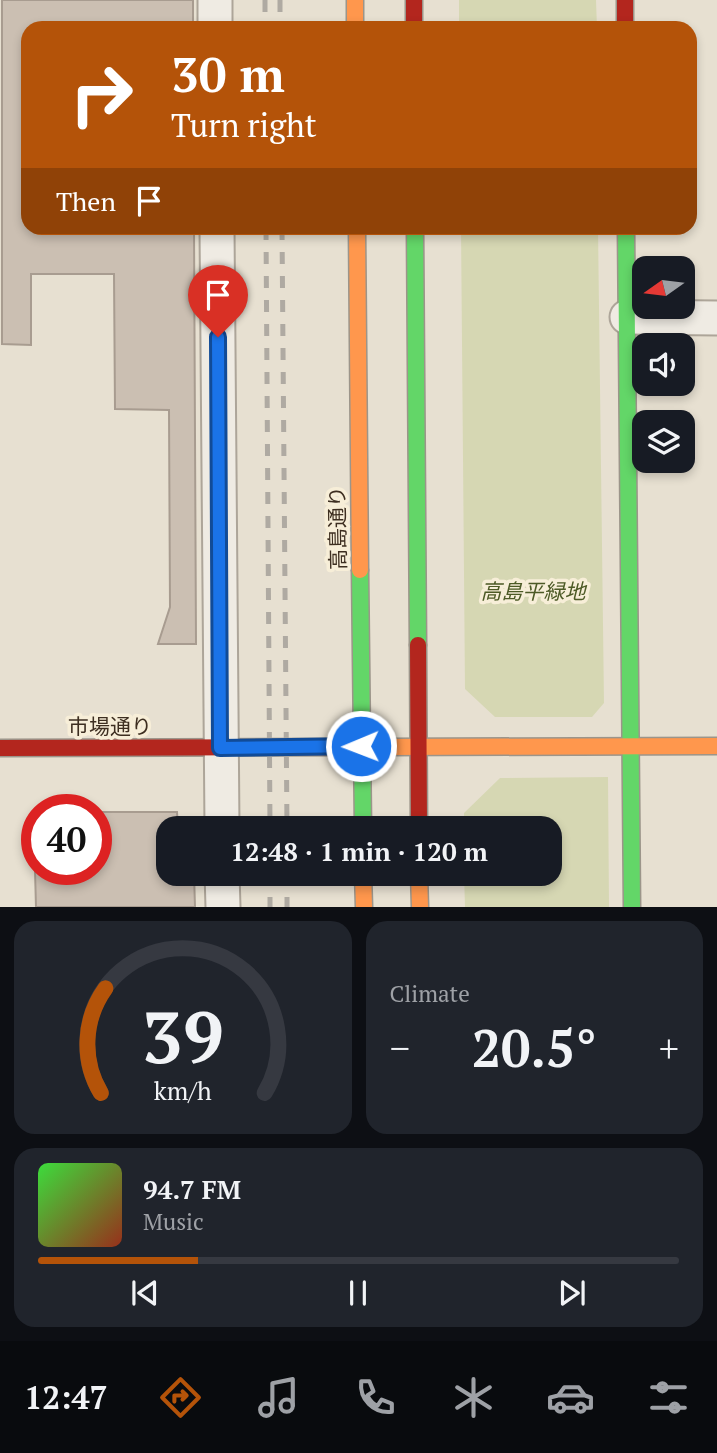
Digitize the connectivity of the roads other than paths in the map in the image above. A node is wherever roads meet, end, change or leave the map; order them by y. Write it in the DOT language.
graph roads {
  1 [pos="215,0"];
  2 [pos="355,0"];
  3 [pos="414,0"];
  4 [pos="625,0"];
  5 [pos="215,21"];
  6 [pos="355,21"];
  7 [pos="414,21"];
  8 [pos="625,21"];
  9 [pos="217,235"];
  10 [pos="356,235"];
  11 [pos="415,235"];
  12 [pos="626,235"];
  13 [pos="627,317"];
  14 [pos="717,318"];
  15 [pos="418,745"];
  16 [pos="361,746"];
  17 [pos="630,746"];
  18 [pos="717,746"];
  19 [pos="0,748"];
  20 [pos="220,748"];
  21 [pos="222,816"];
  22 [pos="363,816"];
  23 [pos="418,816"];
  24 [pos="222,886"];
  25 [pos="363,886"];
  26 [pos="419,886"];
  27 [pos="223,907"];
  28 [pos="364,907"];
  29 [pos="420,907"];
  30 [pos="632,907"];
  1 -- 5 [label="street"];
  2 -- 6 [label="street"];
  3 -- 7 [label="street"];
  4 -- 8 [label="street"];
  9 -- 20 [label="street"];
  10 -- 16 [label="street, 高島通り"];
  11 -- 15 [label="street"];
  12 -- 13 [label="street"];
  13 -- 14 [label="street"];
  13 -- 17 [label="street"];
  15 -- 16 [label="street, 市場通り"];
  15 -- 17 [label="street, 市場通り"];
  15 -- 23 [label="street"];
  16 -- 20 [label="street, 市場通り"];
  16 -- 22 [label="street, 高島通り"];
  17 -- 18 [label="street, 市場通り"];
  17 -- 30 [label="street"];
  19 -- 20 [label="street, 市場通り"];
  20 -- 21 [label="street"];
  24 -- 27 [label="street"];
  25 -- 28 [label="street"];
  26 -- 29 [label="street"];
}
